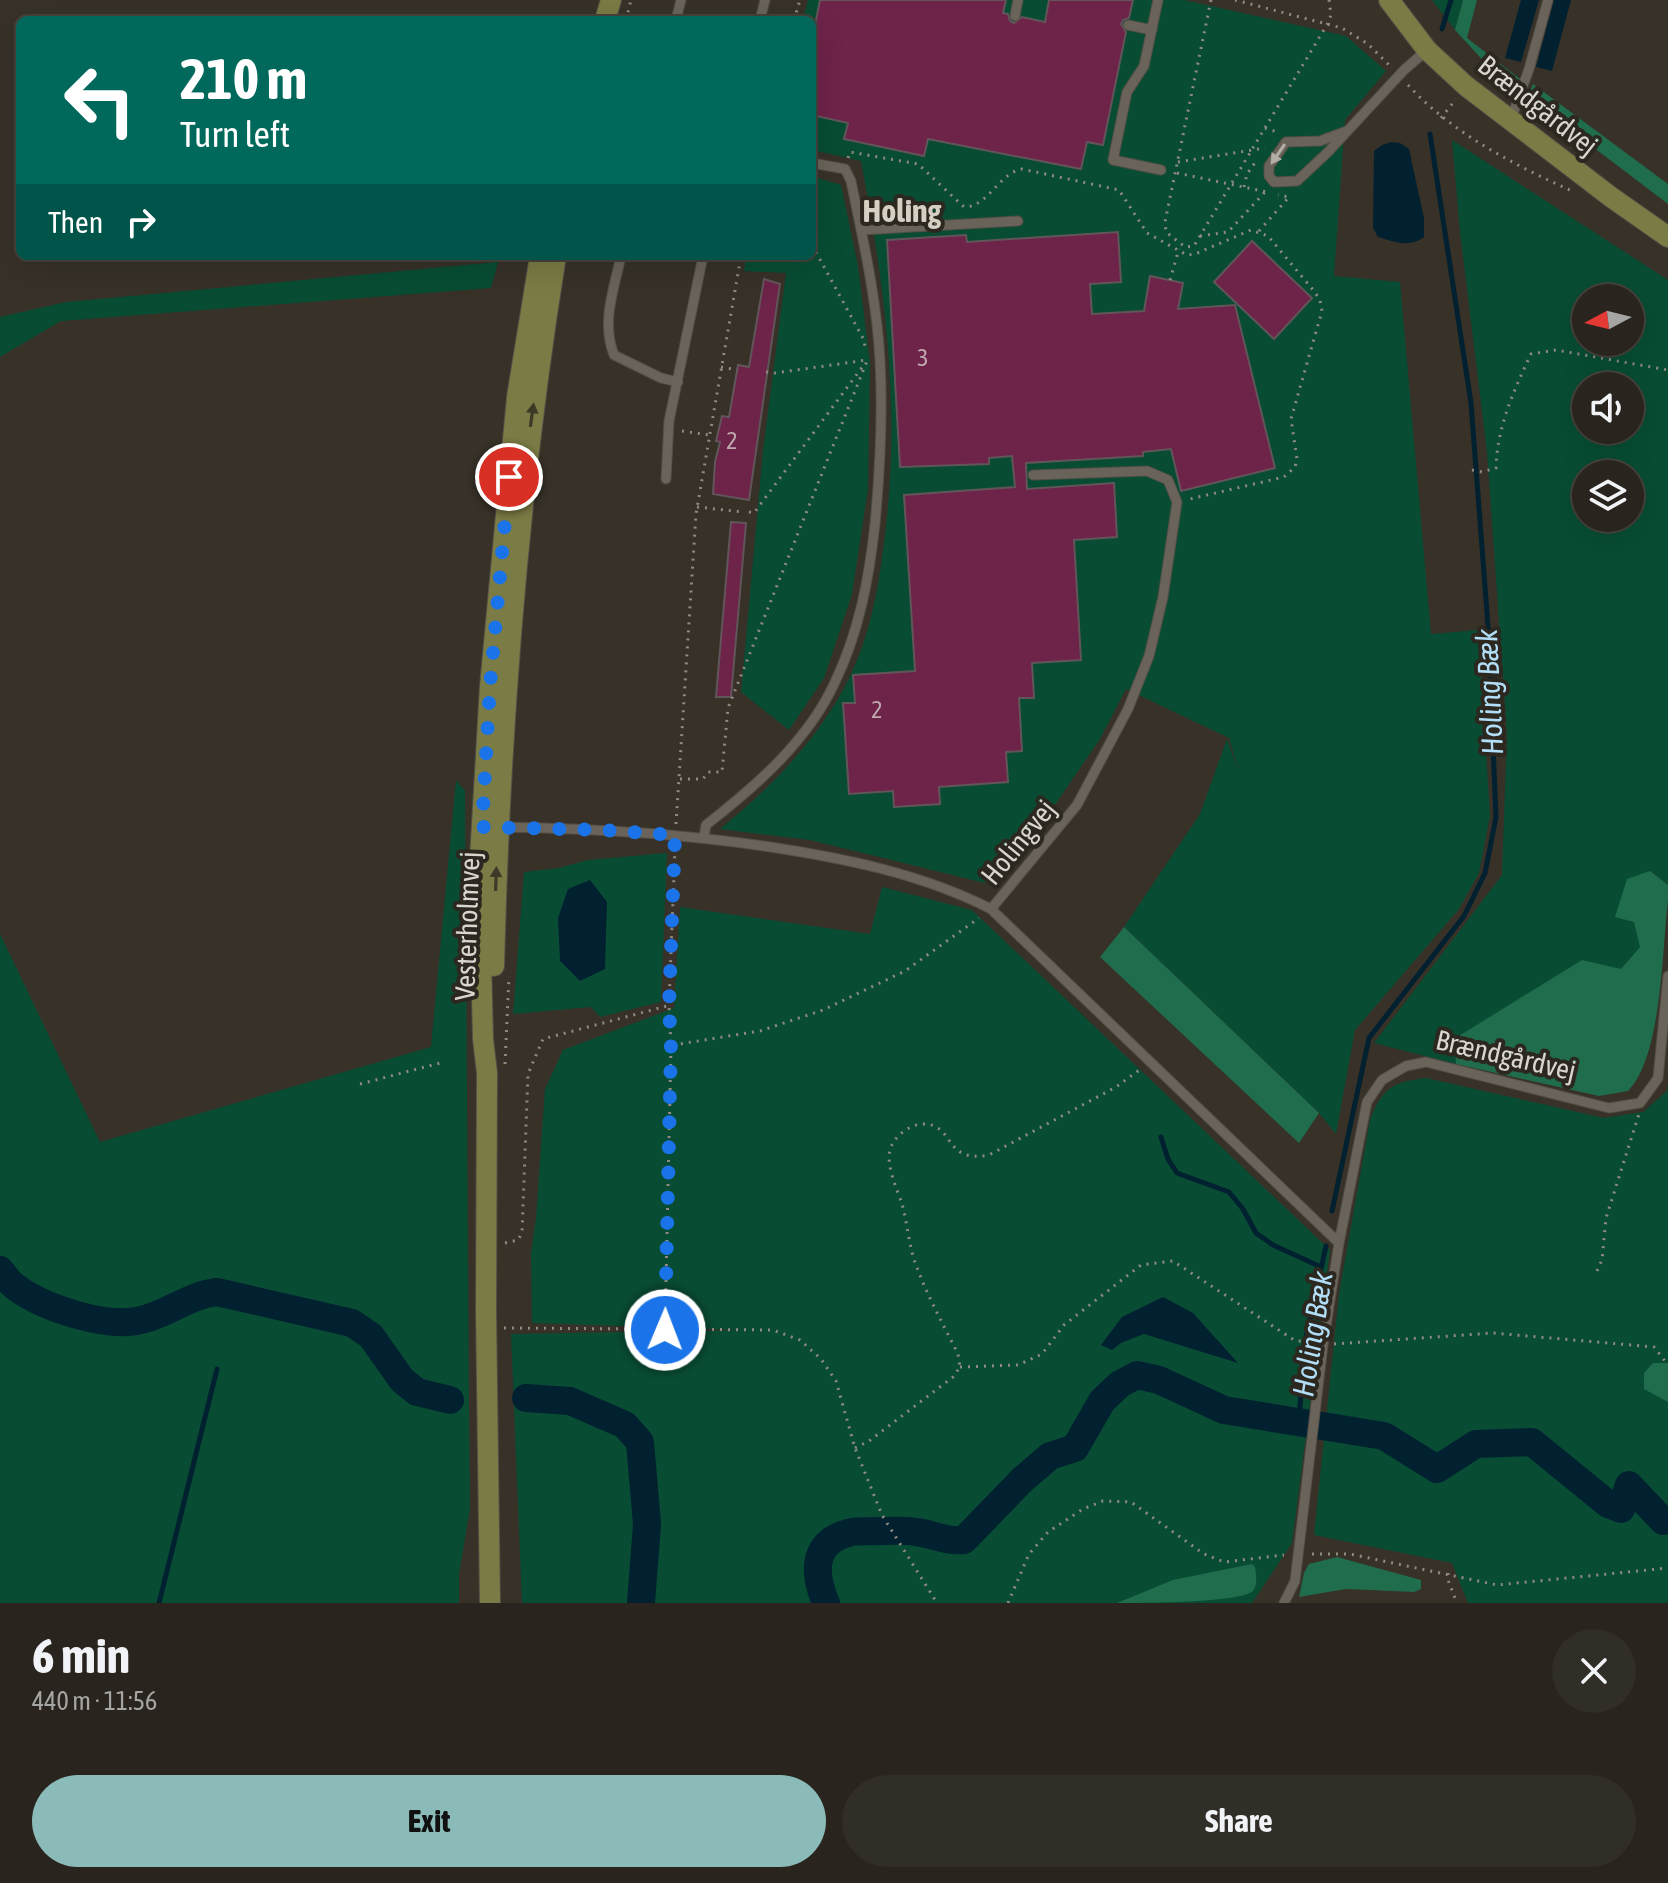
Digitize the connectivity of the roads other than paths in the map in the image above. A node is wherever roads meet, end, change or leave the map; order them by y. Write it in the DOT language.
graph roads {
  1 [pos="1018,0"];
  2 [pos="1158,0"];
  3 [pos="1389,0"];
  4 [pos="1548,0"];
  5 [pos="1015,16"];
  6 [pos="1128,25"];
  7 [pos="1152,30"];
  8 [pos="1427,50"];
  9 [pos="1510,121"];
  10 [pos="1347,131"];
  11 [pos="816,164"];
  12 [pos="1161,170"];
  13 [pos="1018,221"];
  14 [pos="861,230"];
  15 [pos="1668,237"];
  16 [pos="539,260"];
  17 [pos="555,260"];
  18 [pos="620,260"];
  19 [pos="702,260"];
  20 [pos="678,382"];
  21 [pos="1033,475"];
  22 [pos="666,479"];
  23 [pos="490,827"];
  24 [pos="704,837"];
  25 [pos="991,909"];
  26 [pos="1668,976"];
  27 [pos="1339,1243"];
  28 [pos="490,1603"];
  29 [pos="1284,1603"];
  1 -- 5 [label="lane"];
  2 -- 7 [label="lane"];
  3 -- 8 [label="street, Brændgårdvej"];
  4 -- 9 [label="lane"];
  6 -- 7 [label="lane"];
  7 -- 12 [label="lane"];
  8 -- 9 [label="street, Brændgårdvej"];
  8 -- 10 [label="lane"];
  9 -- 15 [label="street, Brændgårdvej"];
  10 -- 10 [label="lane, one-way"];
  11 -- 14 [label="lane"];
  13 -- 14 [label="lane"];
  14 -- 24 [label="lane"];
  16 -- 23 [label="street, Vesterholmvej"];
  23 -- 17 [label="street, Vesterholmvej, one-way"];
  18 -- 20 [label="lane"];
  19 -- 20 [label="lane"];
  20 -- 22 [label="lane"];
  21 -- 25 [label="lane, Holingvej"];
  23 -- 24 [label="lane"];
  23 -- 28 [label="street, Vesterholmvej"];
  24 -- 25 [label="lane"];
  25 -- 27 [label="lane, Holingvej"];
  26 -- 27 [label="lane, Brændgårdvej"];
  27 -- 29 [label="lane, Brændgårdvej"];
}
